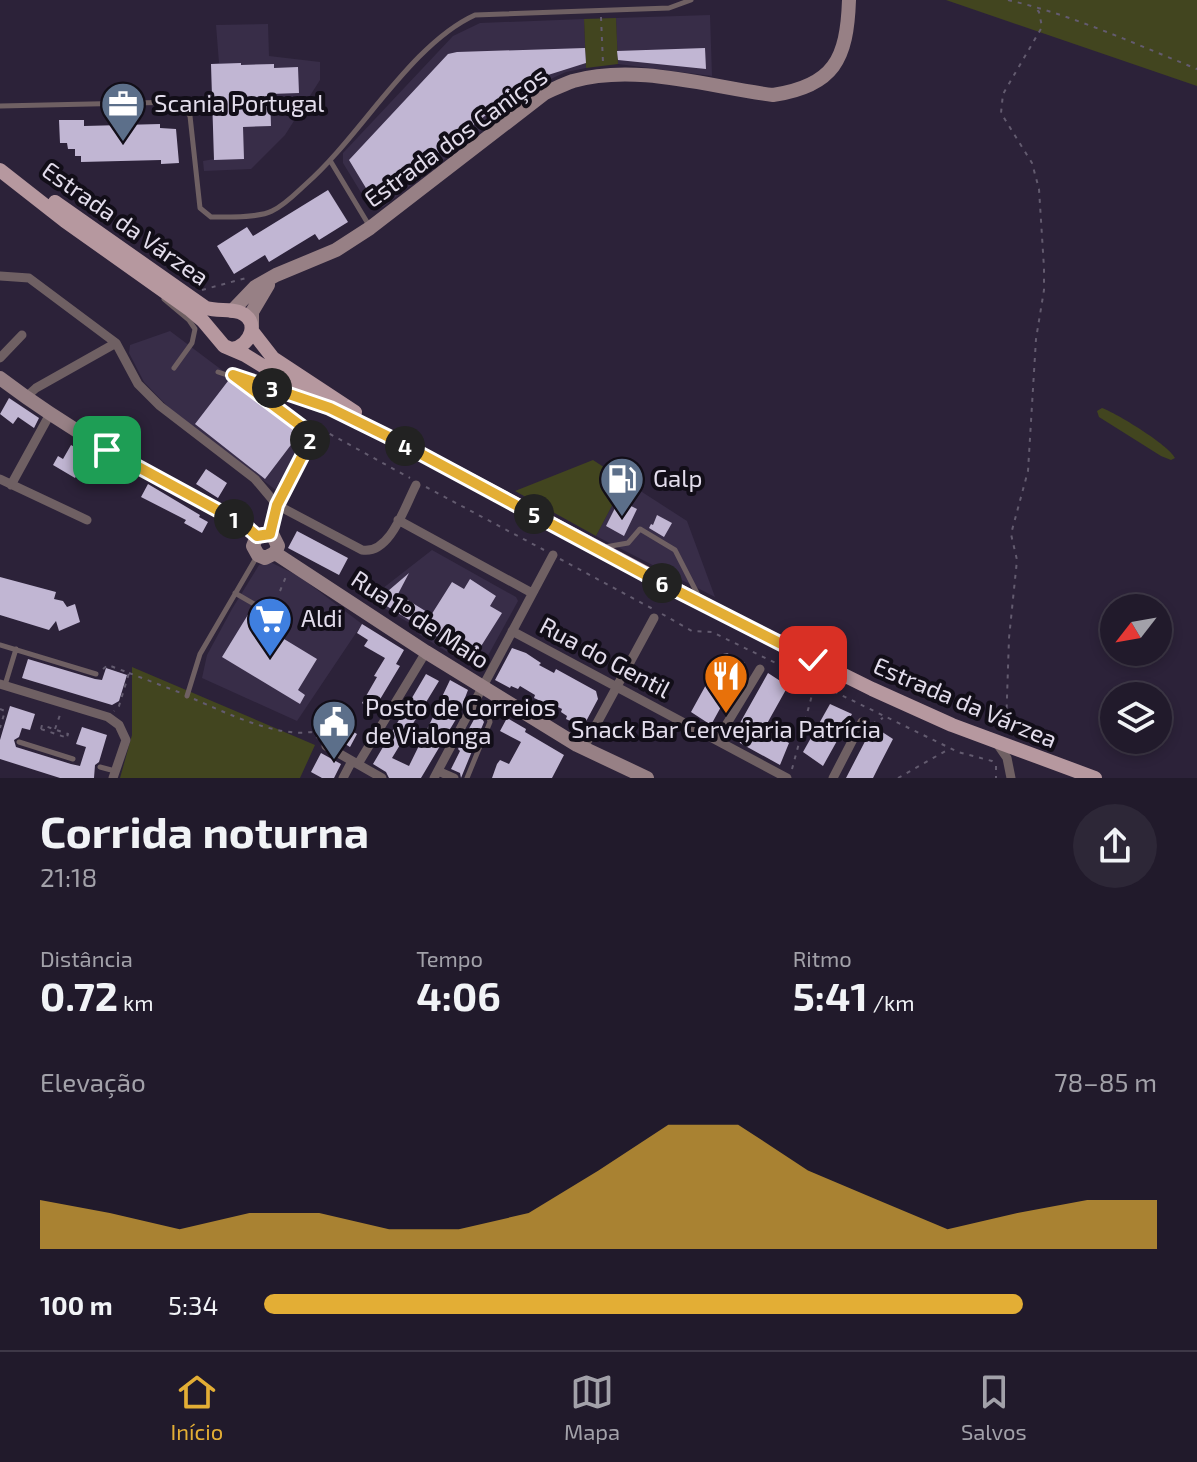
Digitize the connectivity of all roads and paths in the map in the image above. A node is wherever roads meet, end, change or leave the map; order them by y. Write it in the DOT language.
graph roads {
  1 [pos="691,0"];
  2 [pos="849,0"];
  3 [pos="1008,0"];
  4 [pos="1034,6"];
  5 [pos="600,10"];
  6 [pos="1197,69"];
  7 [pos="603,76"];
  8 [pos="0,106"];
  9 [pos="331,162"];
  10 [pos="0,167"];
  11 [pos="370,228"];
  12 [pos="115,256"];
  13 [pos="255,275"];
  14 [pos="276,275"];
  15 [pos="0,276"];
  16 [pos="198,296"];
  17 [pos="229,312"];
  18 [pos="252,329"];
  19 [pos="22,335"];
  20 [pos="215,336"];
  21 [pos="116,343"];
  22 [pos="232,349"];
  23 [pos="0,358"];
  24 [pos="174,368"];
  25 [pos="218,372"];
  26 [pos="233,375"];
  27 [pos="0,378"];
  28 [pos="26,397"];
  29 [pos="330,408"];
  30 [pos="50,414"];
  31 [pos="313,435"];
  32 [pos="395,440"];
  33 [pos="0,479"];
  34 [pos="11,485"];
  35 [pos="416,485"];
  36 [pos="277,505"];
  37 [pos="87,520"];
  38 [pos="398,520"];
  39 [pos="264,535"];
  40 [pos="598,548"];
  41 [pos="275,553"];
  42 [pos="258,555"];
  43 [pos="553,555"];
  44 [pos="296,565"];
  45 [pos="280,591"];
  46 [pos="235,593"];
  47 [pos="532,593"];
  48 [pos="702,603"];
  49 [pos="268,612"];
  50 [pos="654,618"];
  51 [pos="512,631"];
  52 [pos="0,645"];
  53 [pos="16,649"];
  54 [pos="426,652"];
  55 [pos="760,669"];
  56 [pos="129,673"];
  57 [pos="96,674"];
  58 [pos="815,684"];
  59 [pos="2,685"];
  60 [pos="481,686"];
  61 [pos="616,687"];
  62 [pos="187,696"];
  63 [pos="481,707"];
  64 [pos="0,709"];
  65 [pos="108,717"];
  66 [pos="884,718"];
  67 [pos="58,720"];
  68 [pos="862,722"];
  69 [pos="0,728"];
  70 [pos="52,739"];
  71 [pos="717,740"];
  72 [pos="992,741"];
  73 [pos="19,742"];
  74 [pos="326,746"];
  75 [pos="950,748"];
  76 [pos="583,749"];
  77 [pos="1013,749"];
  78 [pos="1032,756"];
  79 [pos="73,759"];
  80 [pos="355,763"];
  81 [pos="100,767"];
  82 [pos="436,774"];
  83 [pos="114,775"];
  84 [pos="1011,776"];
  85 [pos="343,778"];
  86 [pos="382,778"];
  87 [pos="454,778"];
  88 [pos="467,778"];
  89 [pos="647,778"];
  90 [pos="788,778"];
  91 [pos="833,778"];
  92 [pos="898,778"];
  93 [pos="996,778"];
  94 [pos="1095,778"];
  1 -- 5 [label="lane"];
  2 -- 7 [label="street, Estrada dos Caniços"];
  3 -- 4 [label="path"];
  4 -- 6 [label="path"];
  4 -- 77 [label="path"];
  5 -- 7 [label="path"];
  5 -- 9 [label="lane"];
  7 -- 11 [label="street, Estrada dos Caniços"];
  8 -- 9 [label="lane"];
  9 -- 11 [label="lane"];
  10 -- 12 [label="main road, Estrada da Várzea"];
  10 -- 17 [label="main road, Estrada da Várzea"];
  11 -- 14 [label="street, Estrada dos Caniços"];
  12 -- 20 [label="main road, Estrada da Várzea"];
  12 -- 24 [label="lane"];
  13 -- 16 [label="path"];
  14 -- 17 [label="street, Estrada dos Caniços"];
  14 -- 18 [label="street"];
  15 -- 21 [label="street"];
  17 -- 18 [label="main road, Estrada da Várzea"];
  17 -- 20 [label="main road, Estrada da Várzea"];
  18 -- 22 [label="main road"];
  18 -- 32 [label="main road, Estrada da Várzea"];
  19 -- 23 [label="street"];
  20 -- 22 [label="main road, Estrada da Várzea"];
  21 -- 28 [label="street"];
  21 -- 36 [label="street"];
  22 -- 29 [label="main road, Estrada da Várzea"];
  25 -- 26 [label="lane"];
  26 -- 29 [label="lane"];
  26 -- 31 [label="lane"];
  27 -- 28 [label="street"];
  28 -- 30 [label="street"];
  29 -- 32 [label="main road, Estrada da Várzea"];
  30 -- 34 [label="street"];
  30 -- 39 [label="street"];
  31 -- 36 [label="street"];
  31 -- 43 [label="path"];
  32 -- 40 [label="main road, Estrada da Várzea"];
  33 -- 34 [label="street"];
  34 -- 37 [label="street"];
  35 -- 38 [label="street"];
  36 -- 38 [label="street"];
  36 -- 39 [label="street"];
  38 -- 47 [label="street, Rua do Gentil"];
  39 -- 41 [label="street"];
  39 -- 42 [label="street"];
  40 -- 48 [label="main road, Estrada da Várzea"];
  40 -- 48 [label="lane"];
  41 -- 42 [label="street"];
  41 -- 44 [label="street, Rua 1º de Maio"];
  42 -- 46 [label="lane"];
  43 -- 47 [label="street"];
  43 -- 58 [label="path"];
  44 -- 45 [label="path"];
  44 -- 54 [label="street, Rua 1º de Maio"];
  46 -- 49 [label="lane"];
  46 -- 62 [label="lane"];
  47 -- 51 [label="street"];
  48 -- 72 [label="main road, Estrada da Várzea"];
  50 -- 61 [label="street"];
  51 -- 60 [label="street"];
  51 -- 61 [label="street, Rua do Gentil"];
  52 -- 53 [label="lane"];
  53 -- 57 [label="lane"];
  53 -- 59 [label="lane"];
  54 -- 60 [label="street, Rua 1º de Maio"];
  54 -- 80 [label="street"];
  55 -- 71 [label="street"];
  56 -- 57 [label="path"];
  56 -- 62 [label="path"];
  56 -- 65 [label="path"];
  58 -- 66 [label="path"];
  58 -- 90 [label="path"];
  59 -- 65 [label="street"];
  60 -- 76 [label="street, Rua 1º de Maio"];
  60 -- 82 [label="street"];
  61 -- 71 [label="street, Rua do Gentil"];
  61 -- 76 [label="street"];
  62 -- 74 [label="path"];
  63 -- 88 [label="lane"];
  64 -- 69 [label="path"];
  65 -- 83 [label="street"];
  66 -- 68 [label="path"];
  66 -- 75 [label="path"];
  67 -- 70 [label="path"];
  68 -- 91 [label="street"];
  71 -- 90 [label="street, Rua do Gentil"];
  72 -- 77 [label="main road, Estrada da Várzea"];
  72 -- 84 [label="street"];
  73 -- 79 [label="lane"];
  74 -- 80 [label="street"];
  75 -- 92 [label="path"];
  75 -- 93 [label="path"];
  76 -- 89 [label="street, Rua 1º de Maio"];
  77 -- 78 [label="main road, Estrada da Várzea"];
  78 -- 84 [label="street"];
  78 -- 94 [label="main road, Estrada da Várzea"];
  80 -- 85 [label="street"];
  80 -- 86 [label="street"];
  81 -- 83 [label="lane"];
  82 -- 87 [label="street"];
}
